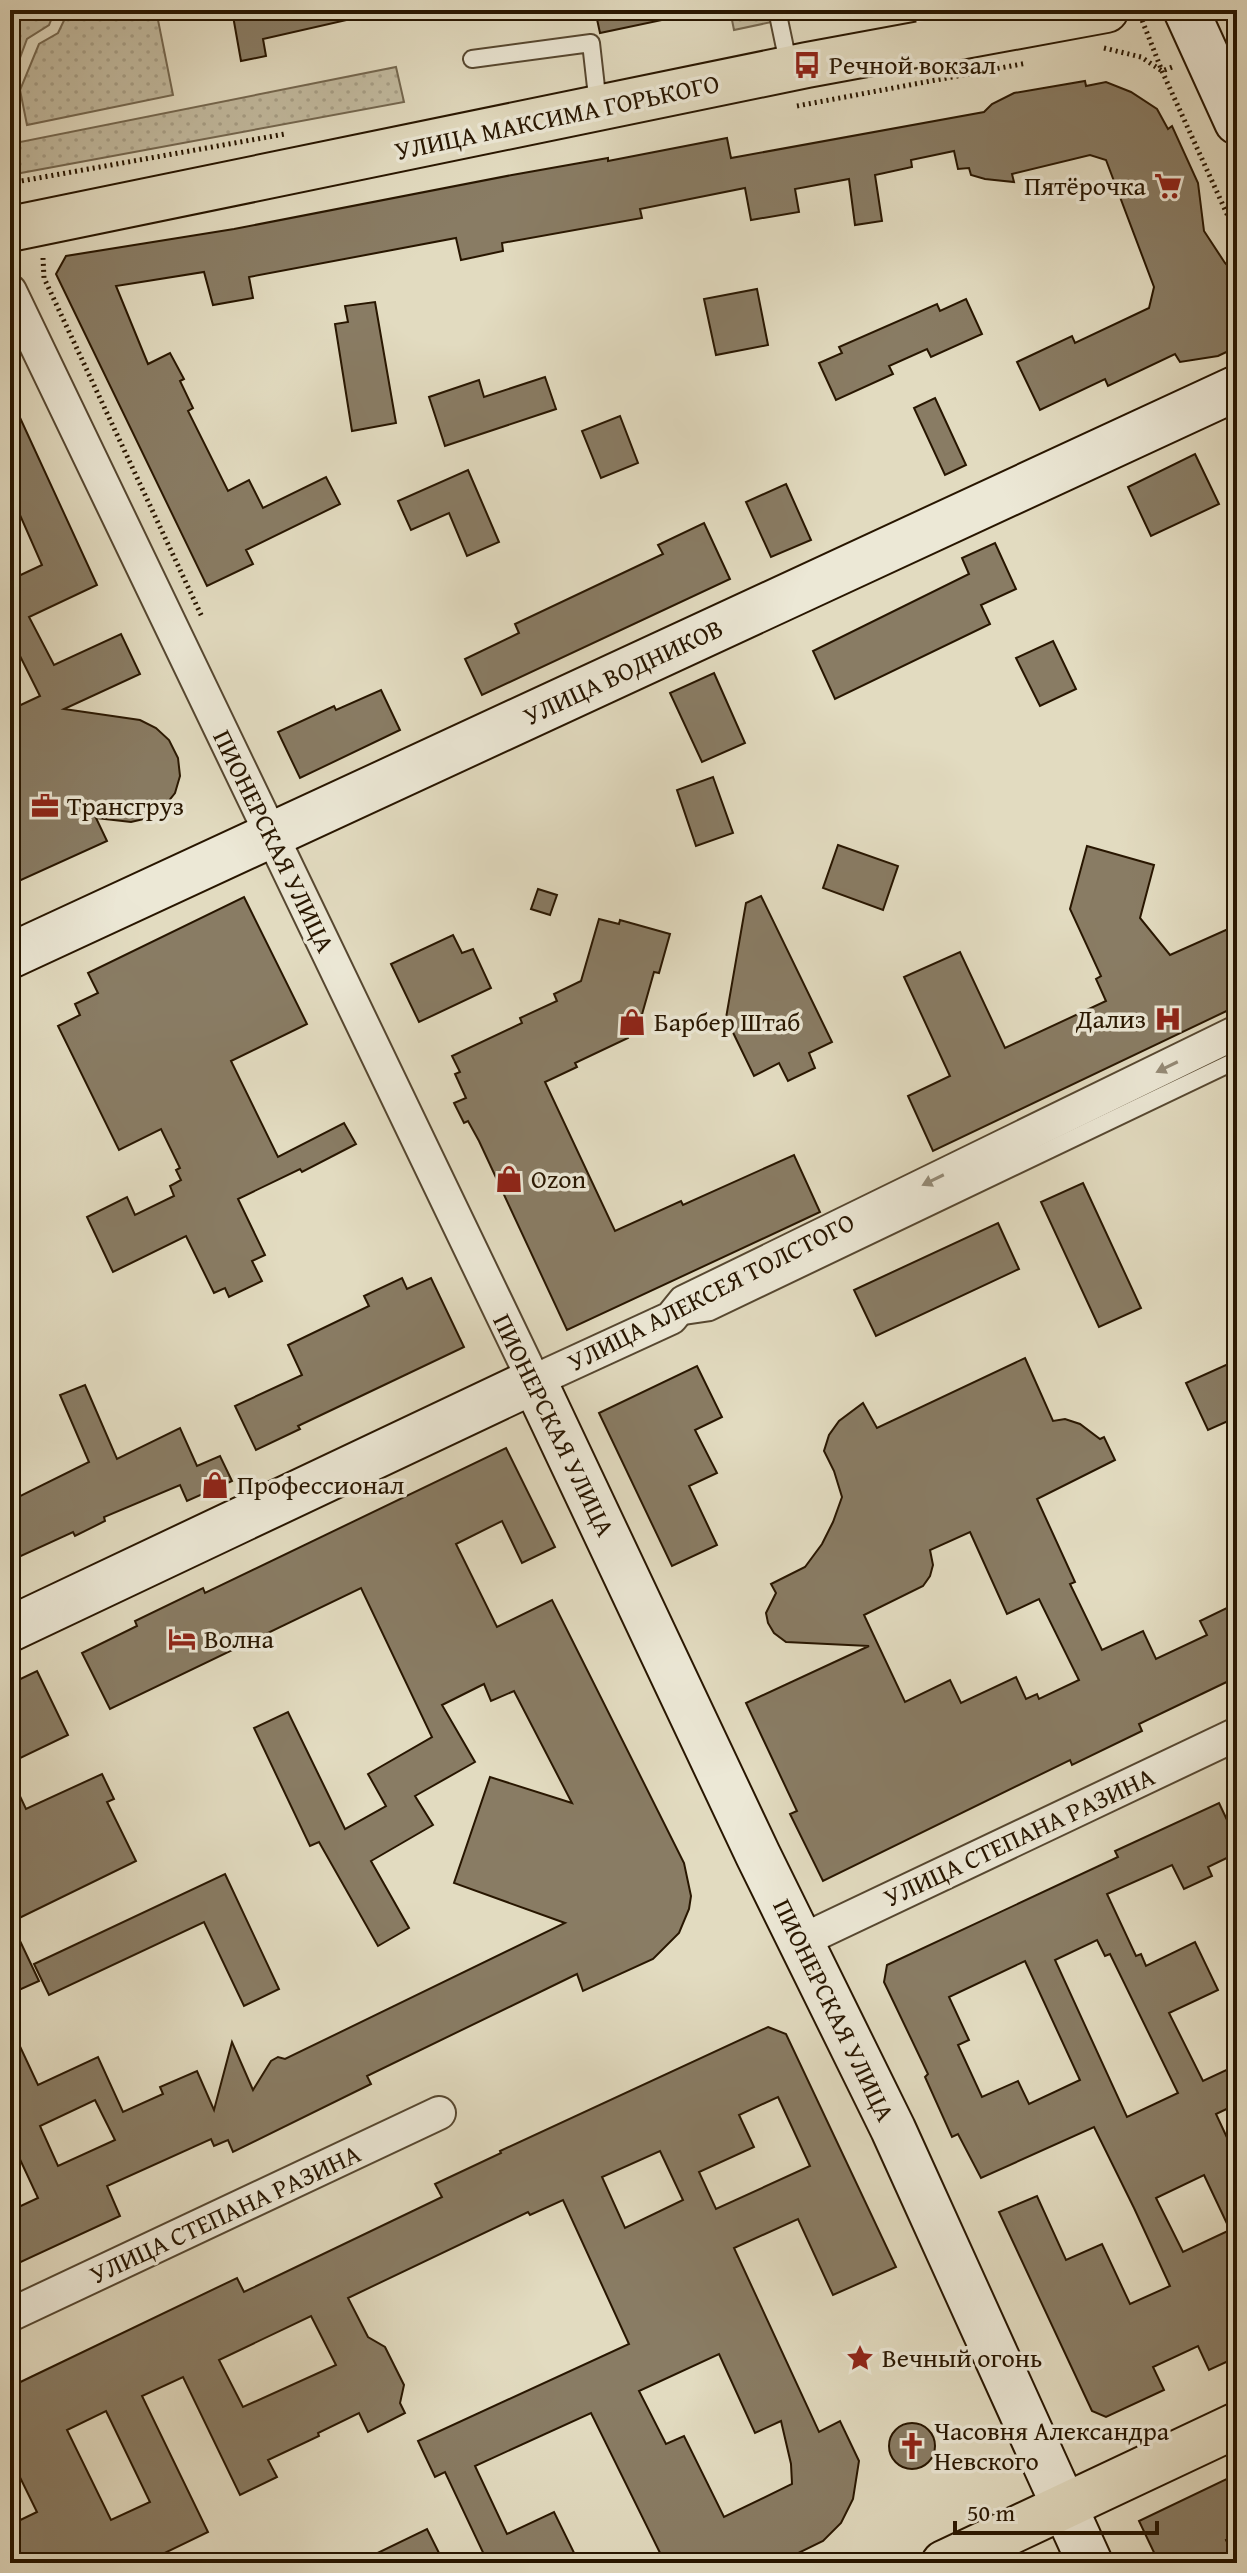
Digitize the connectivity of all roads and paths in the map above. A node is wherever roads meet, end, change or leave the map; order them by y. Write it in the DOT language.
graph roads {
  1 [pos="777,10"];
  2 [pos="1106,10"];
  3 [pos="1138,10"];
  4 [pos="1186,10"];
  5 [pos="925,26"];
  6 [pos="472,59"];
  7 [pos="790,69"];
  8 [pos="599,109"];
  9 [pos="1237,122"];
  10 [pos="1237,236"];
  11 [pos="26,240"];
  12 [pos="10,291"];
  13 [pos="1237,388"];
  14 [pos="204,622"];
  15 [pos="272,835"];
  16 [pos="10,956"];
  17 [pos="1237,1032"];
  18 [pos="1237,1060"];
  19 [pos="671,1318"];
  20 [pos="534,1381"];
  21 [pos="10,1629"];
  22 [pos="1237,1734"];
  23 [pos="801,1941"];
  24 [pos="439,2113"];
  25 [pos="10,2315"];
  26 [pos="1237,2425"];
  27 [pos="1065,2507"];
  28 [pos="944,2563"];
  29 [pos="1090,2563"];
  1 -- 7 [label="lane"];
  2 -- 5 [label="main road, УЛИЦА МАКСИМА ГОРЬКОГО"];
  3 -- 10 [label="path"];
  4 -- 9 [label="main road"];
  5 -- 7 [label="main road, УЛИЦА МАКСИМА ГОРЬКОГО"];
  6 -- 8 [label="lane"];
  7 -- 8 [label="main road, УЛИЦА МАКСИМА ГОРЬКОГО"];
  8 -- 11 [label="main road, УЛИЦА МАКСИМА ГОРЬКОГО"];
  11 -- 14 [label="path"];
  12 -- 15 [label="street, ПИОНЕРСКАЯ УЛИЦА"];
  13 -- 15 [label="main road, УЛИЦА ВОДНИКОВ"];
  15 -- 16 [label="main road, УЛИЦА ВОДНИКОВ"];
  15 -- 20 [label="street, ПИОНЕРСКАЯ УЛИЦА"];
  17 -- 19 [label="street, УЛИЦА АЛЕКСЕЯ ТОЛСТОГО, one-way"];
  18 -- 19 [label="lane"];
  19 -- 20 [label="street, УЛИЦА АЛЕКСЕЯ ТОЛСТОГО"];
  20 -- 21 [label="main road, УЛИЦА АЛЕКСЕЯ ТОЛСТОГО"];
  20 -- 23 [label="main road, ПИОНЕРСКАЯ УЛИЦА"];
  22 -- 23 [label="street, УЛИЦА СТЕПАНА РАЗИНА"];
  23 -- 27 [label="main road, ПИОНЕРСКАЯ УЛИЦА"];
  24 -- 25 [label="street, УЛИЦА СТЕПАНА РАЗИНА"];
  26 -- 27 [label="main road"];
  27 -- 28 [label="main road"];
  27 -- 29 [label="main road, ПИОНЕРСКАЯ УЛИЦА"];
}
